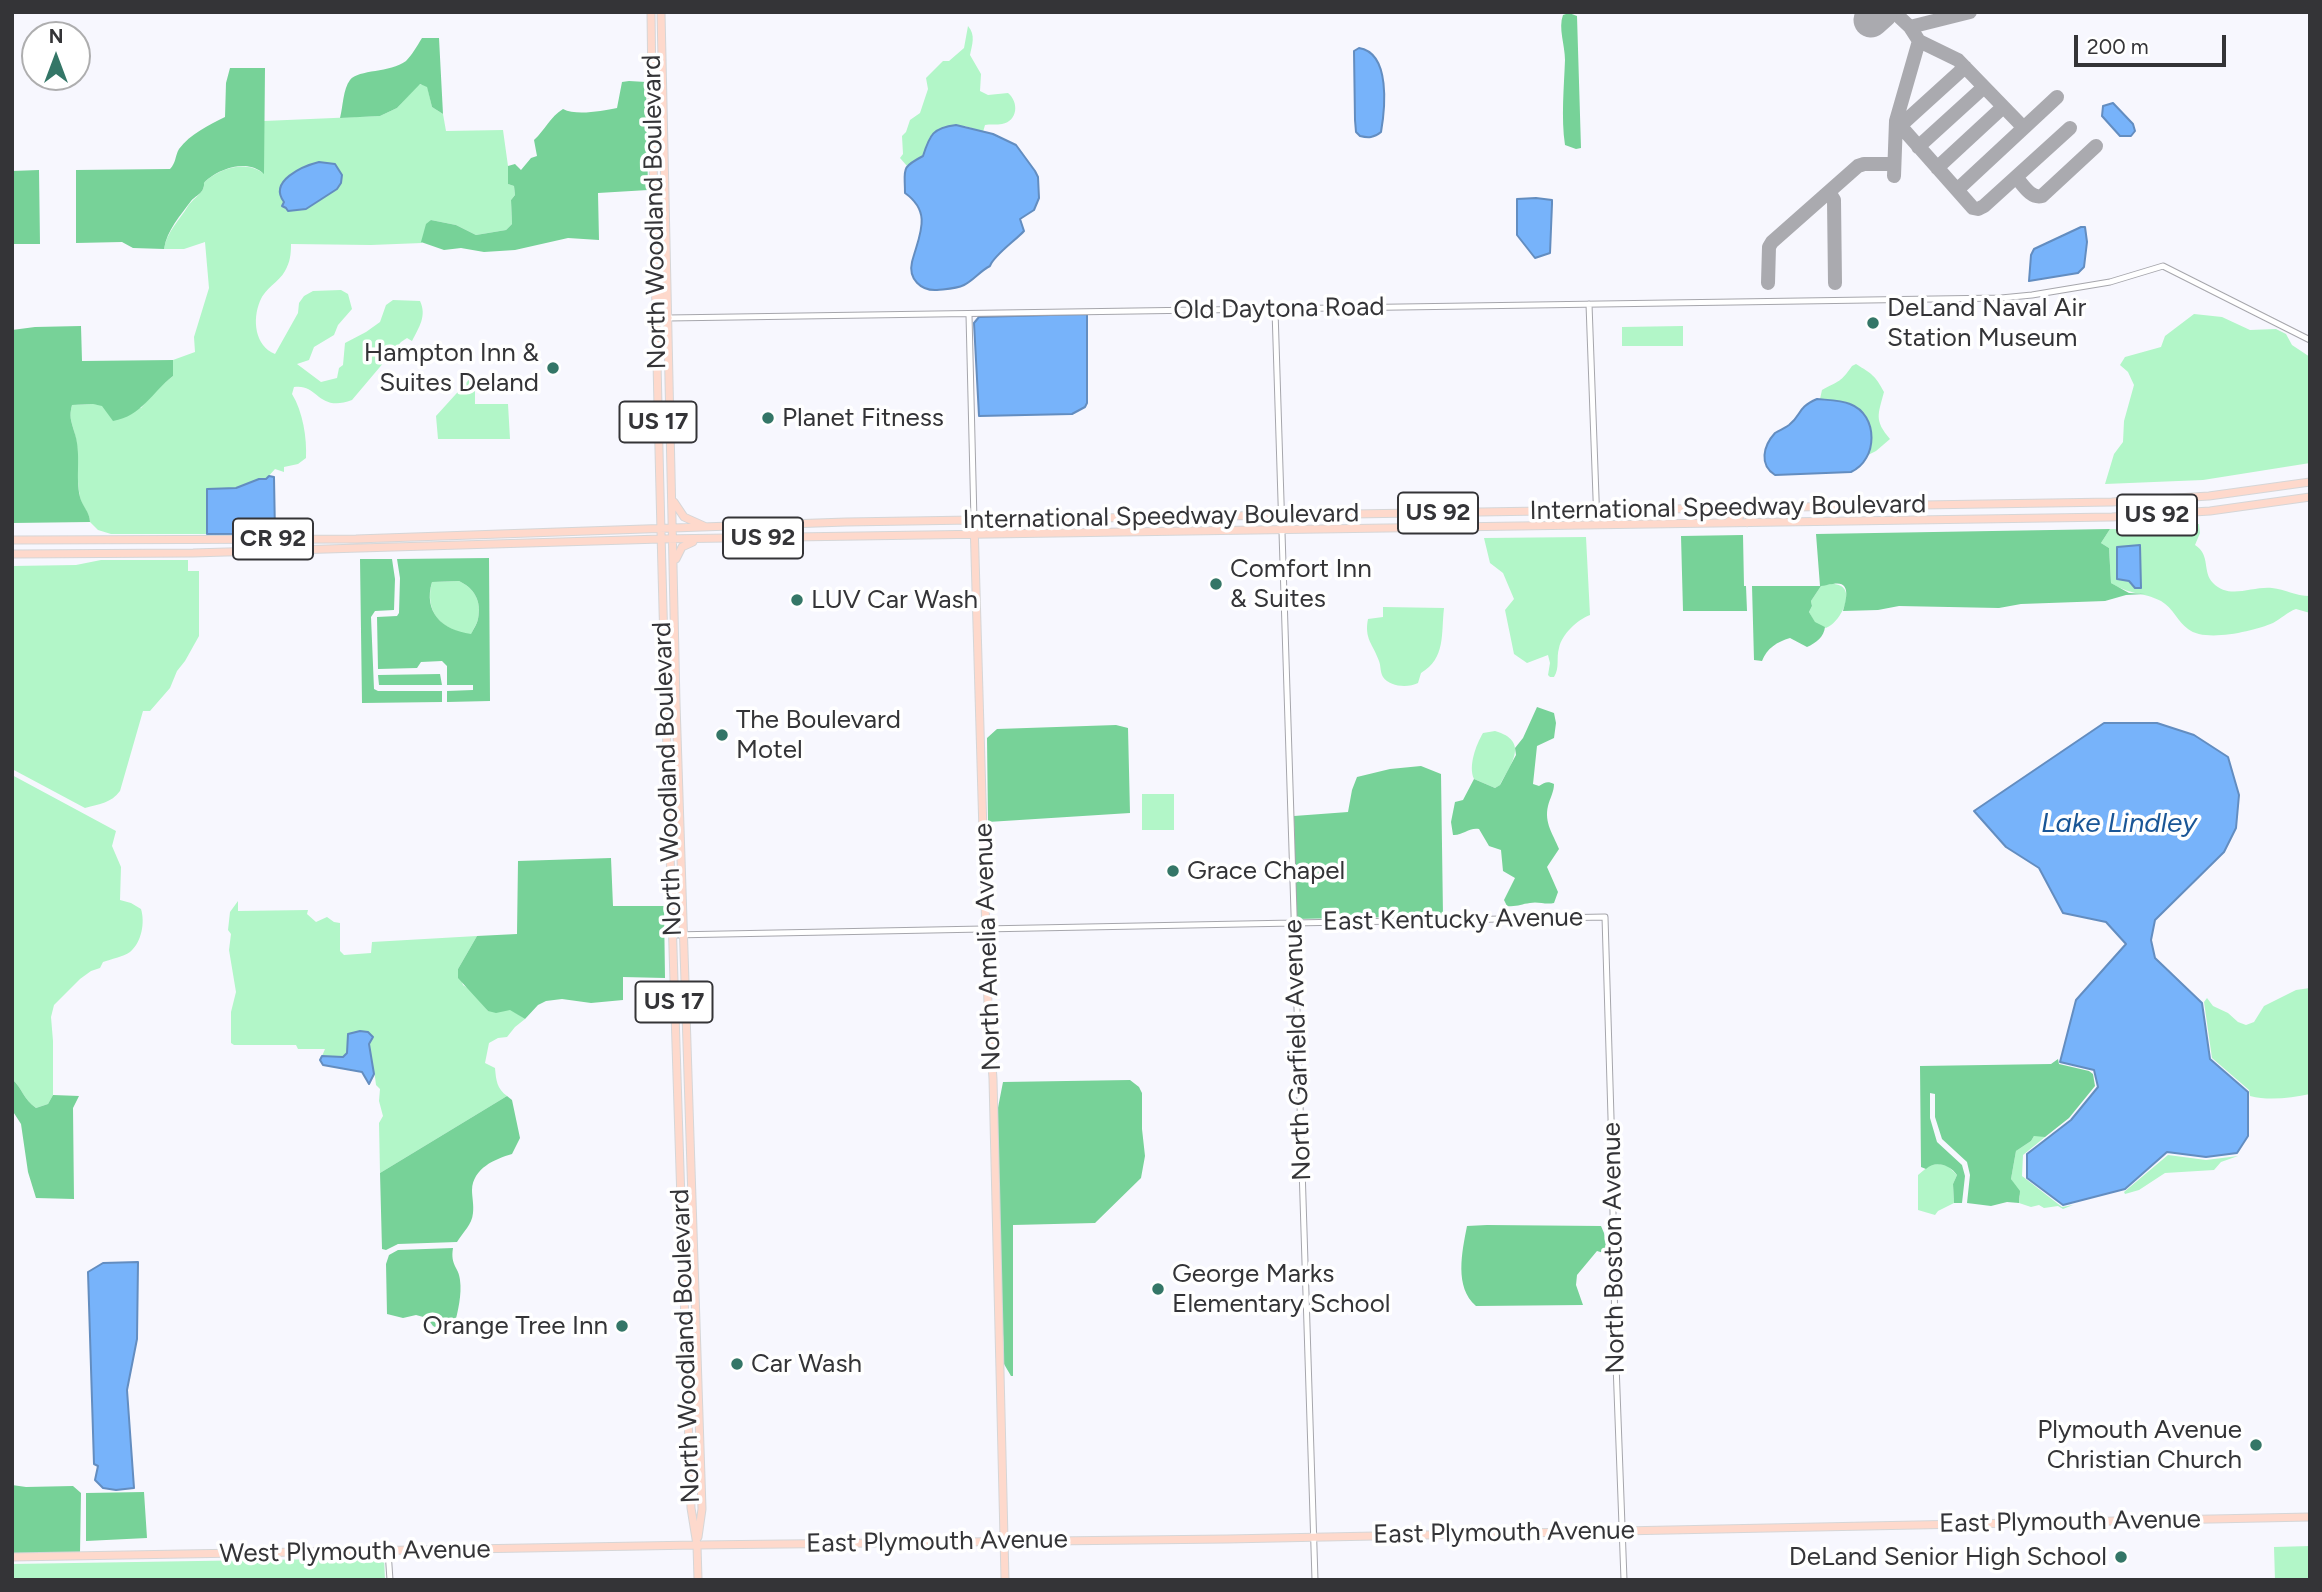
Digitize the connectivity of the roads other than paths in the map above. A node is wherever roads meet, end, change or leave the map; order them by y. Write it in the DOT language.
graph roads {
  1 [pos="651,12"];
  2 [pos="661,12"];
  3 [pos="653,143"];
  4 [pos="664,164"];
  5 [pos="654,166"];
  6 [pos="664,181"];
  7 [pos="655,266"];
  8 [pos="1589,304"];
  9 [pos="1275,310"];
  10 [pos="656,315"];
  11 [pos="969,315"];
  12 [pos="668,318"];
  13 [pos="668,332"];
  14 [pos="2310,340"];
  15 [pos="657,374"];
  16 [pos="670,397"];
  17 [pos="2310,482"];
  18 [pos="672,496"];
  19 [pos="2310,497"];
  20 [pos="1746,508"];
  21 [pos="1769,508"];
  22 [pos="1597,510"];
  23 [pos="1279,515"];
  24 [pos="1147,517"];
  25 [pos="1127,518"];
  26 [pos="974,521"];
  27 [pos="846,522"];
  28 [pos="1726,523"];
  29 [pos="1747,523"];
  30 [pos="1597,525"];
  31 [pos="708,527"];
  32 [pos="661,528"];
  33 [pos="672,528"];
  34 [pos="614,530"];
  35 [pos="1280,530"];
  36 [pos="553,532"];
  37 [pos="1132,532"];
  38 [pos="1107,533"];
  39 [pos="505,534"];
  40 [pos="975,534"];
  41 [pos="433,536"];
  42 [pos="824,537"];
  43 [pos="356,539"];
  44 [pos="661,539"];
  45 [pos="673,539"];
  46 [pos="702,539"];
  47 [pos="12,540"];
  48 [pos="614,540"];
  49 [pos="558,542"];
  50 [pos="502,544"];
  51 [pos="433,546"];
  52 [pos="355,548"];
  53 [pos="12,554"];
  54 [pos="674,567"];
  55 [pos="1605,917"];
  56 [pos="1294,924"];
  57 [pos="986,928"];
  58 [pos="683,934"];
  59 [pos="672,935"];
  60 [pos="2310,1517"];
  61 [pos="1624,1530"];
  62 [pos="1314,1537"];
  63 [pos="1004,1541"];
  64 [pos="697,1545"];
  65 [pos="388,1551"];
  66 [pos="12,1557"];
  67 [pos="390,1580"];
  68 [pos="698,1580"];
  69 [pos="1005,1580"];
  70 [pos="1315,1580"];
  71 [pos="1624,1580"];
  1 -- 3 [label="main road, North Woodland Boulevard / US 17"];
  2 -- 4 [label="main road, North Woodland Boulevard / US 17"];
  3 -- 4 [label="main road"];
  3 -- 5 [label="main road, North Woodland Boulevard / US 17"];
  4 -- 6 [label="main road, North Woodland Boulevard / US 17"];
  5 -- 6 [label="main road"];
  5 -- 7 [label="main road, North Woodland Boulevard / US 17"];
  6 -- 12 [label="main road, North Woodland Boulevard / US 17"];
  7 -- 10 [label="main road, North Woodland Boulevard / US 17"];
  7 -- 12 [label="main road"];
  8 -- 9 [label="street, Old Daytona Road"];
  8 -- 14 [label="street, Old Daytona Road"];
  8 -- 22 [label="street"];
  9 -- 11 [label="street, Old Daytona Road"];
  9 -- 23 [label="street, North Garfield Avenue"];
  10 -- 13 [label="main road"];
  10 -- 15 [label="main road, North Woodland Boulevard / US 17"];
  11 -- 12 [label="street, Old Daytona Road"];
  11 -- 26 [label="street, North Amelia Avenue"];
  12 -- 13 [label="main road, North Woodland Boulevard / US 17"];
  13 -- 16 [label="main road, North Woodland Boulevard / US 17"];
  15 -- 16 [label="main road"];
  15 -- 32 [label="main road, North Woodland Boulevard / US 17"];
  16 -- 18 [label="main road, North Woodland Boulevard / US 17"];
  17 -- 21 [label="main road, International Speedway Boulevard / US 92"];
  18 -- 31 [label="main road"];
  18 -- 33 [label="main road, North Woodland Boulevard / US 17"];
  19 -- 29 [label="main road, International Speedway Boulevard / US 92"];
  20 -- 21 [label="main road, International Speedway Boulevard / US 92"];
  20 -- 22 [label="main road, International Speedway Boulevard / US 92"];
  20 -- 28 [label="main road"];
  21 -- 29 [label="main road"];
  22 -- 23 [label="main road, International Speedway Boulevard / US 92"];
  22 -- 30 [label="street"];
  23 -- 24 [label="main road, International Speedway Boulevard / US 92"];
  23 -- 35 [label="street, North Garfield Avenue"];
  24 -- 25 [label="main road, International Speedway Boulevard / US 92"];
  24 -- 37 [label="main road"];
  25 -- 26 [label="main road, International Speedway Boulevard / US 92"];
  25 -- 38 [label="main road"];
  26 -- 27 [label="main road, International Speedway Boulevard / US 92"];
  26 -- 40 [label="main road, North Amelia Avenue"];
  27 -- 31 [label="main road, International Speedway Boulevard / US 92"];
  27 -- 42 [label="main road"];
  28 -- 29 [label="main road, International Speedway Boulevard / US 92"];
  28 -- 30 [label="main road, International Speedway Boulevard / US 92"];
  30 -- 35 [label="main road, International Speedway Boulevard / US 92"];
  31 -- 33 [label="main road, International Speedway Boulevard / US 92"];
  32 -- 33 [label="main road, International Speedway Boulevard / US 92"];
  32 -- 34 [label="main road, International Speedway Boulevard / CR 92"];
  32 -- 44 [label="main road, North Woodland Boulevard / US 17"];
  33 -- 45 [label="main road, North Woodland Boulevard / US 17"];
  34 -- 36 [label="main road, International Speedway Boulevard / CR 92"];
  34 -- 48 [label="main road"];
  35 -- 37 [label="main road, International Speedway Boulevard / US 92"];
  35 -- 56 [label="street, North Garfield Avenue"];
  36 -- 39 [label="main road, International Speedway Boulevard / CR 92"];
  36 -- 49 [label="main road"];
  37 -- 38 [label="main road, International Speedway Boulevard / US 92"];
  38 -- 40 [label="main road, International Speedway Boulevard / US 92"];
  39 -- 41 [label="main road, International Speedway Boulevard / CR 92"];
  39 -- 50 [label="main road"];
  40 -- 42 [label="main road, International Speedway Boulevard / US 92"];
  40 -- 57 [label="main road, North Amelia Avenue"];
  41 -- 43 [label="main road, International Speedway Boulevard / CR 92"];
  41 -- 51 [label="main road"];
  42 -- 46 [label="main road, International Speedway Boulevard / US 92"];
  43 -- 47 [label="main road, International Speedway Boulevard / CR 92"];
  43 -- 52 [label="main road"];
  44 -- 45 [label="main road, International Speedway Boulevard / CR 92"];
  44 -- 48 [label="main road, International Speedway Boulevard / CR 92"];
  44 -- 59 [label="main road, North Woodland Boulevard / US 17"];
  45 -- 46 [label="main road, International Speedway Boulevard / CR 92"];
  45 -- 54 [label="main road, North Woodland Boulevard / US 17"];
  46 -- 54 [label="main road, US 92"];
  48 -- 49 [label="main road, International Speedway Boulevard / CR 92"];
  49 -- 50 [label="main road, International Speedway Boulevard / CR 92"];
  50 -- 51 [label="main road, International Speedway Boulevard / CR 92"];
  51 -- 52 [label="main road, International Speedway Boulevard / CR 92"];
  52 -- 53 [label="main road, International Speedway Boulevard / CR 92"];
  54 -- 58 [label="main road, North Woodland Boulevard / US 17"];
  55 -- 56 [label="street, East Kentucky Avenue"];
  55 -- 61 [label="street, North Boston Avenue"];
  56 -- 57 [label="street, East Kentucky Avenue"];
  56 -- 62 [label="street, North Garfield Avenue"];
  57 -- 58 [label="street, East Kentucky Avenue"];
  57 -- 63 [label="main road, North Amelia Avenue"];
  58 -- 59 [label="street, East Kentucky Avenue"];
  58 -- 64 [label="main road, North Woodland Boulevard / US 17"];
  59 -- 64 [label="main road, North Woodland Boulevard / US 17"];
  60 -- 61 [label="main road, East Plymouth Avenue"];
  61 -- 62 [label="main road, East Plymouth Avenue"];
  61 -- 71 [label="street, North Boston Avenue"];
  62 -- 63 [label="main road, East Plymouth Avenue"];
  62 -- 70 [label="street, North Garfield Avenue"];
  63 -- 64 [label="main road, East Plymouth Avenue"];
  63 -- 69 [label="main road, North Amelia Avenue"];
  64 -- 65 [label="main road, West Plymouth Avenue"];
  64 -- 68 [label="main road, North Woodland Boulevard / US 17"];
  65 -- 66 [label="main road, West Plymouth Avenue"];
  65 -- 67 [label="street"];
}
